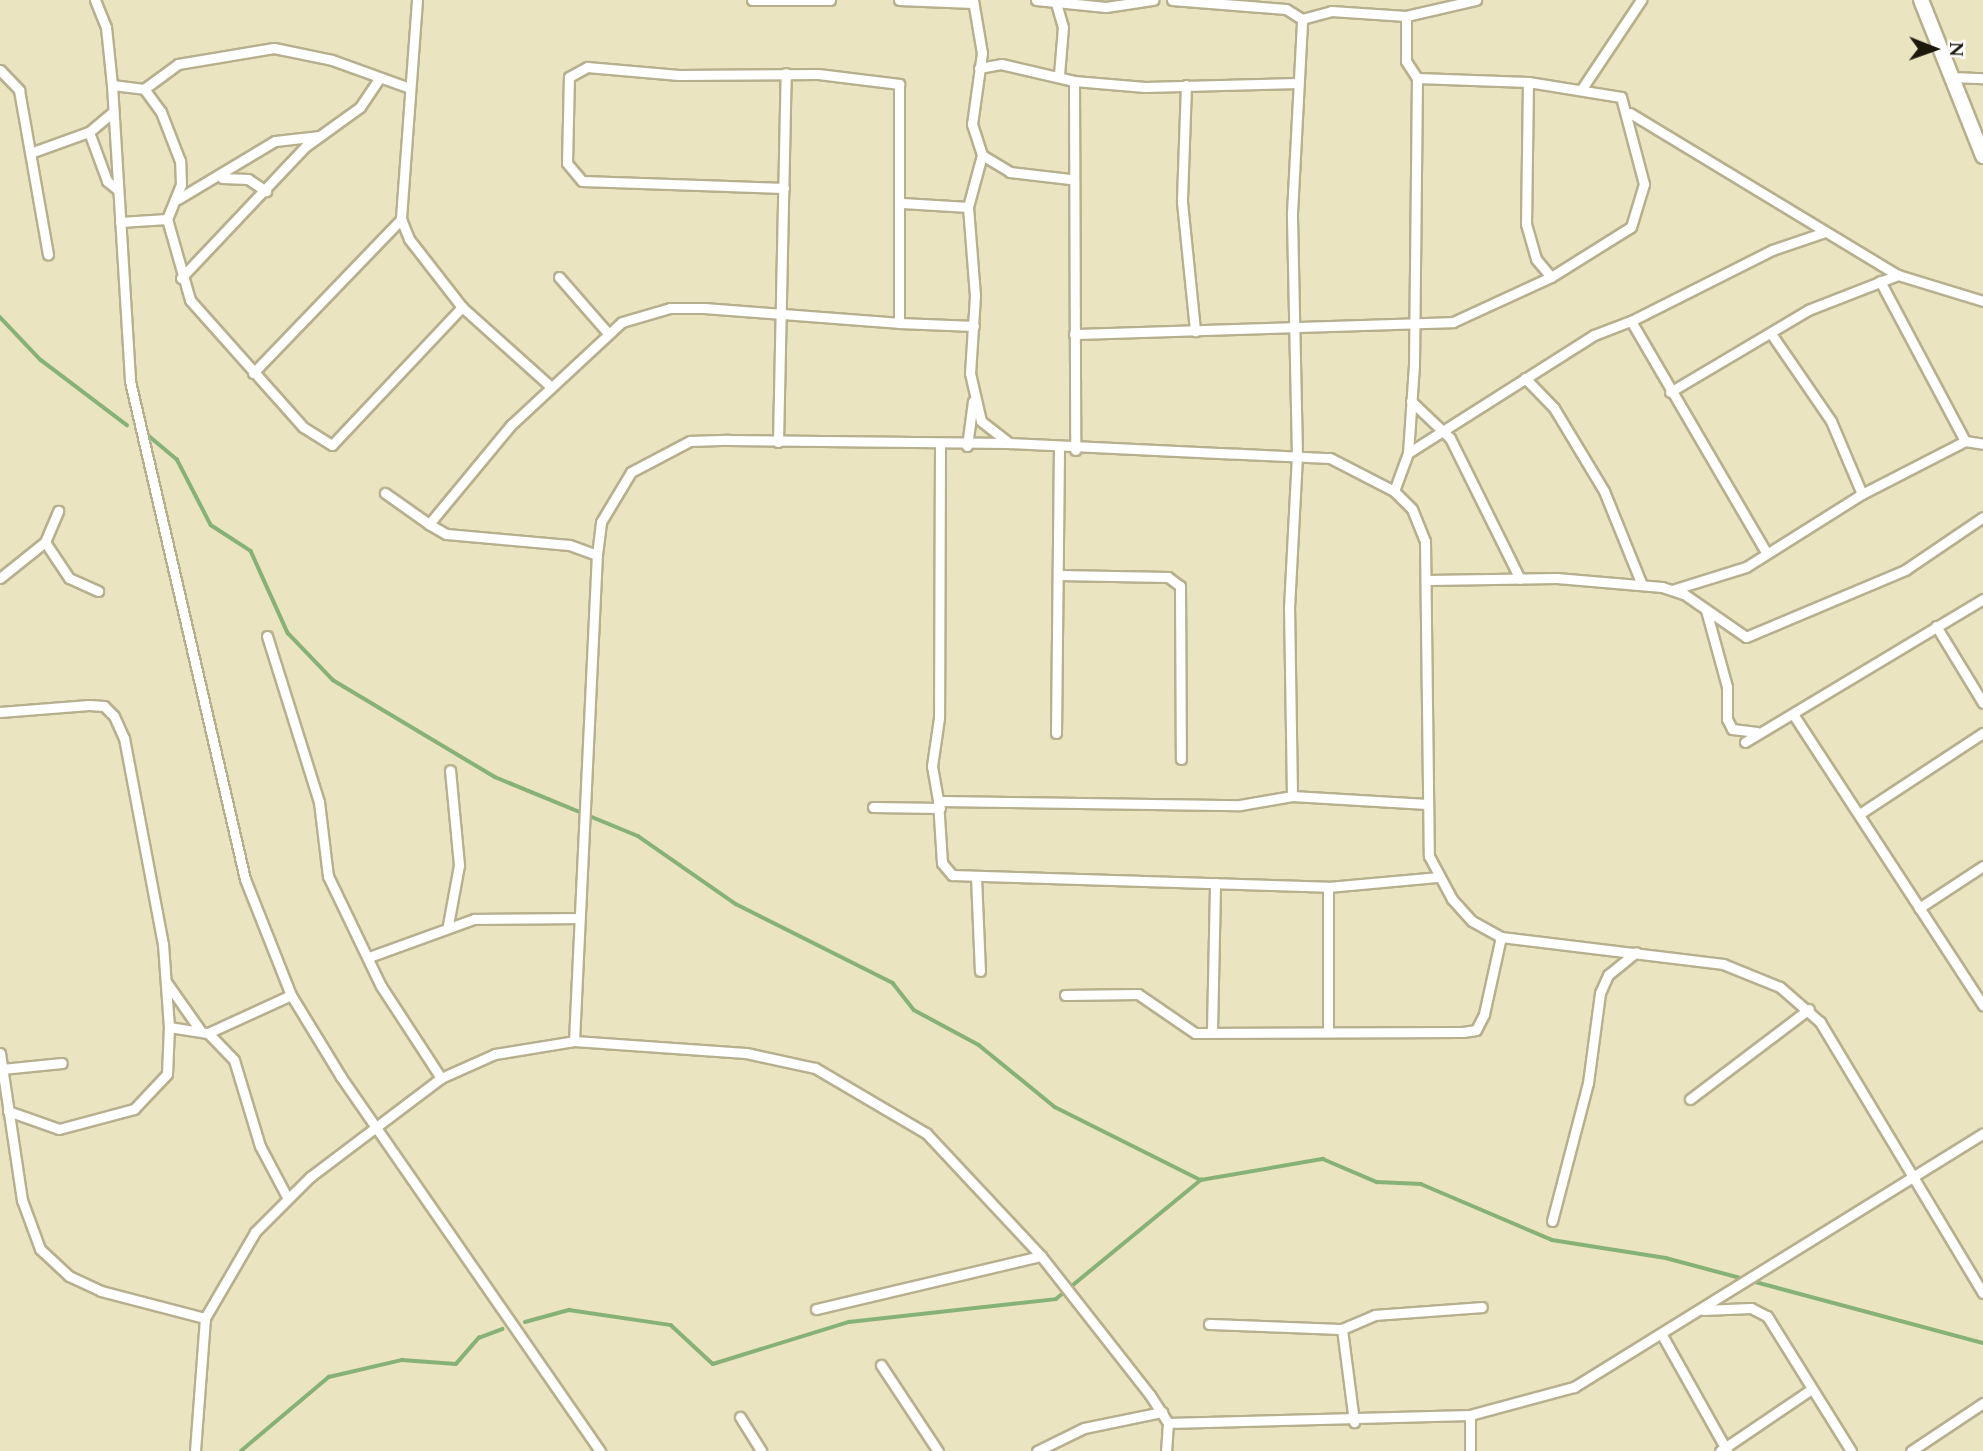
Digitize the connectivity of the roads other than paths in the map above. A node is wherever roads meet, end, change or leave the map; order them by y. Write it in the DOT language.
graph roads {
  1 [pos="95,0"];
  2 [pos="417,0"];
  3 [pos="752,0"];
  4 [pos="830,0"];
  5 [pos="899,0"];
  6 [pos="1036,0"];
  7 [pos="1153,0"];
  8 [pos="1172,0"];
  9 [pos="1476,0"];
  10 [pos="1641,0"];
  11 [pos="1921,0"];
  12 [pos="947,1"];
  13 [pos="973,2"];
  14 [pos="1056,4"];
  15 [pos="1406,16"];
  16 [pos="1302,19"];
  17 [pos="979,68"];
  18 [pos="0,70"];
  19 [pos="786,73"];
  20 [pos="1059,75"];
  21 [pos="1950,76"];
  22 [pos="1418,78"];
  23 [pos="1983,78"];
  24 [pos="379,79"];
  25 [pos="1074,80"];
  26 [pos="1528,82"];
  27 [pos="1298,83"];
  28 [pos="112,85"];
  29 [pos="1186,85"];
  30 [pos="407,87"];
  31 [pos="1583,87"];
  32 [pos="144,89"];
  33 [pos="112,113"];
  34 [pos="1630,113"];
  35 [pos="89,132"];
  36 [pos="323,135"];
  37 [pos="33,152"];
  38 [pos="982,155"];
  39 [pos="1983,156"];
  40 [pos="216,179"];
  41 [pos="1070,179"];
  42 [pos="784,188"];
  43 [pos="117,189"];
  44 [pos="266,191"];
  45 [pos="178,199"];
  46 [pos="902,203"];
  47 [pos="968,207"];
  48 [pos="167,219"];
  49 [pos="401,219"];
  50 [pos="120,222"];
  51 [pos="1822,233"];
  52 [pos="48,254"];
  53 [pos="1898,275"];
  54 [pos="559,277"];
  55 [pos="1551,277"];
  56 [pos="181,278"];
  57 [pos="1880,281"];
  58 [pos="1983,301"];
  59 [pos="462,307"];
  60 [pos="778,315"];
  61 [pos="1631,321"];
  62 [pos="899,323"];
  63 [pos="1297,325"];
  64 [pos="974,326"];
  65 [pos="1414,327"];
  66 [pos="1195,331"];
  67 [pos="607,332"];
  68 [pos="1074,334"];
  69 [pos="1772,335"];
  70 [pos="253,373"];
  71 [pos="1525,378"];
  72 [pos="550,385"];
  73 [pos="1670,392"];
  74 [pos="974,400"];
  75 [pos="1411,401"];
  76 [pos="1443,427"];
  77 [pos="1965,441"];
  78 [pos="778,442"];
  79 [pos="1009,443"];
  80 [pos="1983,444"];
  81 [pos="940,446"];
  82 [pos="967,446"];
  83 [pos="1059,449"];
  84 [pos="1075,450"];
  85 [pos="1408,453"];
  86 [pos="1297,456"];
  87 [pos="1394,491"];
  88 [pos="385,493"];
  89 [pos="1862,494"];
  90 [pos="58,511"];
  91 [pos="1983,517"];
  92 [pos="429,524"];
  93 [pos="45,542"];
  94 [pos="1766,552"];
  95 [pos="597,555"];
  96 [pos="1058,575"];
  97 [pos="0,578"];
  98 [pos="1520,579"];
  99 [pos="1428,580"];
  100 [pos="1642,585"];
  101 [pos="1672,590"];
  102 [pos="98,591"];
  103 [pos="1983,599"];
  104 [pos="1706,608"];
  105 [pos="1936,626"];
  106 [pos="267,636"];
  107 [pos="1983,703"];
  108 [pos="0,712"];
  109 [pos="1793,714"];
  110 [pos="1757,732"];
  111 [pos="1056,733"];
  112 [pos="1983,733"];
  113 [pos="1745,741"];
  114 [pos="1181,759"];
  115 [pos="450,770"];
  116 [pos="1292,796"];
  117 [pos="1427,803"];
  118 [pos="939,805"];
  119 [pos="873,807"];
  120 [pos="1861,813"];
  121 [pos="1983,866"];
  122 [pos="976,877"];
  123 [pos="1437,877"];
  124 [pos="1215,883"];
  125 [pos="1328,887"];
  126 [pos="1919,908"];
  127 [pos="579,918"];
  128 [pos="448,925"];
  129 [pos="1501,937"];
  130 [pos="1636,952"];
  131 [pos="369,957"];
  132 [pos="980,971"];
  133 [pos="166,982"];
  134 [pos="291,995"];
  135 [pos="1065,995"];
  136 [pos="1983,1006"];
  137 [pos="1810,1009"];
  138 [pos="169,1027"];
  139 [pos="1212,1030"];
  140 [pos="1328,1030"];
  141 [pos="204,1031"];
  142 [pos="574,1041"];
  143 [pos="0,1053"];
  144 [pos="62,1063"];
  145 [pos="2,1069"];
  146 [pos="441,1078"];
  147 [pos="1690,1099"];
  148 [pos="8,1111"];
  149 [pos="374,1126"];
  150 [pos="1983,1133"];
  151 [pos="1915,1177"];
  152 [pos="287,1197"];
  153 [pos="1552,1221"];
  154 [pos="1041,1256"];
  155 [pos="1983,1293"];
  156 [pos="1482,1307"];
  157 [pos="816,1308"];
  158 [pos="1701,1310"];
  159 [pos="205,1318"];
  160 [pos="1209,1324"];
  161 [pos="1342,1329"];
  162 [pos="1662,1335"];
  163 [pos="881,1365"];
  164 [pos="1810,1390"];
  165 [pos="1983,1403"];
  166 [pos="1162,1412"];
  167 [pos="1470,1415"];
  168 [pos="740,1418"];
  169 [pos="1354,1422"];
  170 [pos="1168,1423"];
  171 [pos="1724,1450"];
  172 [pos="195,1451"];
  173 [pos="600,1451"];
  174 [pos="761,1451"];
  175 [pos="939,1451"];
  176 [pos="1037,1451"];
  177 [pos="1166,1451"];
  178 [pos="1470,1451"];
  179 [pos="1852,1451"];
  180 [pos="1911,1451"];
  1 -- 28 [label="street"];
  2 -- 30 [label="street"];
  3 -- 4 [label="street"];
  5 -- 12 [label="street"];
  6 -- 14 [label="street"];
  7 -- 14 [label="street"];
  8 -- 16 [label="street"];
  9 -- 15 [label="street"];
  10 -- 31 [label="street"];
  11 -- 21 [label="highway"];
  12 -- 13 [label="street"];
  13 -- 17 [label="street"];
  14 -- 20 [label="street"];
  15 -- 16 [label="street"];
  15 -- 22 [label="street"];
  16 -- 27 [label="street"];
  17 -- 20 [label="street"];
  17 -- 38 [label="street"];
  18 -- 37 [label="street"];
  19 -- 42 [label="street"];
  19 -- 42 [label="street"];
  19 -- 46 [label="street"];
  20 -- 25 [label="street"];
  21 -- 23 [label="street"];
  21 -- 39 [label="highway"];
  22 -- 26 [label="street"];
  22 -- 65 [label="street"];
  24 -- 30 [label="street"];
  24 -- 32 [label="street"];
  24 -- 36 [label="street"];
  25 -- 29 [label="street"];
  25 -- 41 [label="street"];
  26 -- 31 [label="street"];
  26 -- 55 [label="street"];
  27 -- 29 [label="street"];
  27 -- 63 [label="street"];
  28 -- 32 [label="street"];
  28 -- 33 [label="street"];
  29 -- 66 [label="street"];
  30 -- 49 [label="street"];
  31 -- 34 [label="street"];
  32 -- 45 [label="street"];
  33 -- 35 [label="street"];
  33 -- 43 [label="street"];
  34 -- 51 [label="street"];
  34 -- 55 [label="street"];
  35 -- 37 [label="street"];
  35 -- 43 [label="street"];
  36 -- 40 [label="street"];
  36 -- 44 [label="street"];
  37 -- 52 [label="street"];
  38 -- 41 [label="street"];
  38 -- 47 [label="street"];
  40 -- 44 [label="street"];
  40 -- 45 [label="street"];
  41 -- 68 [label="street"];
  42 -- 60 [label="street"];
  43 -- 50 [label="street"];
  44 -- 56 [label="street"];
  45 -- 48 [label="street"];
  46 -- 47 [label="street"];
  46 -- 62 [label="street"];
  47 -- 64 [label="street"];
  48 -- 50 [label="street"];
  48 -- 56 [label="street"];
  49 -- 59 [label="street"];
  49 -- 70 [label="street"];
  50 -- 134 [label="street"];
  51 -- 53 [label="street"];
  51 -- 61 [label="street"];
  53 -- 57 [label="street"];
  53 -- 58 [label="street"];
  54 -- 67 [label="street"];
  55 -- 65 [label="street"];
  56 -- 70 [label="street"];
  57 -- 69 [label="street"];
  57 -- 77 [label="street"];
  59 -- 70 [label="street"];
  59 -- 72 [label="street"];
  60 -- 62 [label="street"];
  60 -- 67 [label="street"];
  60 -- 78 [label="street"];
  61 -- 71 [label="street"];
  61 -- 73 [label="street"];
  62 -- 64 [label="street"];
  63 -- 65 [label="street"];
  63 -- 66 [label="street"];
  63 -- 86 [label="street"];
  64 -- 74 [label="street"];
  65 -- 75 [label="street"];
  66 -- 68 [label="street"];
  67 -- 72 [label="street"];
  68 -- 84 [label="street"];
  69 -- 73 [label="street"];
  69 -- 89 [label="street"];
  71 -- 76 [label="street"];
  71 -- 100 [label="street"];
  72 -- 92 [label="street"];
  73 -- 94 [label="street"];
  74 -- 79 [label="street"];
  74 -- 82 [label="street"];
  75 -- 76 [label="street"];
  75 -- 85 [label="street"];
  76 -- 85 [label="street"];
  76 -- 98 [label="street"];
  77 -- 80 [label="street"];
  77 -- 89 [label="street"];
  78 -- 81 [label="street"];
  78 -- 95 [label="street"];
  79 -- 82 [label="street"];
  79 -- 83 [label="street"];
  81 -- 82 [label="street"];
  81 -- 118 [label="street"];
  83 -- 84 [label="street"];
  83 -- 96 [label="street"];
  84 -- 86 [label="street"];
  85 -- 87 [label="street"];
  86 -- 87 [label="street"];
  86 -- 116 [label="street"];
  87 -- 99 [label="street"];
  88 -- 92 [label="street"];
  89 -- 94 [label="street"];
  90 -- 93 [label="street"];
  91 -- 104 [label="street"];
  92 -- 95 [label="street"];
  93 -- 97 [label="street"];
  93 -- 102 [label="street"];
  94 -- 101 [label="street"];
  95 -- 127 [label="street"];
  96 -- 111 [label="street"];
  96 -- 114 [label="street"];
  98 -- 99 [label="street"];
  98 -- 100 [label="street"];
  99 -- 117 [label="street"];
  100 -- 101 [label="street"];
  101 -- 104 [label="street"];
  103 -- 105 [label="street"];
  104 -- 110 [label="street"];
  105 -- 107 [label="street"];
  105 -- 109 [label="street"];
  106 -- 131 [label="street"];
  108 -- 133 [label="street"];
  109 -- 110 [label="street"];
  109 -- 120 [label="street"];
  110 -- 113 [label="street"];
  112 -- 120 [label="street"];
  115 -- 128 [label="street"];
  116 -- 117 [label="street"];
  116 -- 118 [label="street"];
  117 -- 123 [label="street"];
  118 -- 119 [label="street"];
  118 -- 122 [label="street"];
  120 -- 126 [label="street"];
  121 -- 126 [label="street"];
  122 -- 124 [label="street"];
  122 -- 132 [label="street"];
  123 -- 125 [label="street"];
  123 -- 129 [label="street"];
  124 -- 125 [label="street"];
  124 -- 139 [label="street"];
  125 -- 140 [label="street"];
  126 -- 136 [label="street"];
  127 -- 128 [label="street"];
  127 -- 142 [label="street"];
  128 -- 131 [label="street"];
  129 -- 130 [label="street"];
  129 -- 140 [label="street"];
  130 -- 137 [label="street"];
  130 -- 153 [label="street"];
  131 -- 146 [label="street"];
  133 -- 138 [label="street"];
  133 -- 141 [label="street"];
  134 -- 141 [label="street"];
  134 -- 149 [label="street"];
  135 -- 139 [label="street"];
  137 -- 147 [label="street"];
  137 -- 151 [label="street"];
  138 -- 141 [label="street"];
  138 -- 148 [label="street"];
  139 -- 140 [label="street"];
  141 -- 152 [label="street"];
  142 -- 146 [label="street"];
  142 -- 154 [label="street"];
  143 -- 145 [label="street"];
  144 -- 145 [label="street"];
  145 -- 148 [label="street"];
  146 -- 149 [label="street"];
  148 -- 159 [label="street"];
  149 -- 152 [label="street"];
  149 -- 173 [label="street"];
  150 -- 151 [label="street"];
  151 -- 155 [label="street"];
  151 -- 158 [label="street"];
  152 -- 159 [label="street"];
  154 -- 157 [label="street"];
  154 -- 166 [label="street"];
  156 -- 161 [label="street"];
  158 -- 162 [label="street"];
  158 -- 164 [label="street"];
  159 -- 172 [label="street"];
  160 -- 161 [label="street"];
  161 -- 169 [label="street"];
  162 -- 167 [label="street"];
  162 -- 171 [label="street"];
  163 -- 175 [label="street"];
  164 -- 171 [label="street"];
  164 -- 179 [label="street"];
  165 -- 180 [label="street"];
  166 -- 170 [label="street"];
  166 -- 176 [label="street"];
  167 -- 169 [label="street"];
  167 -- 178 [label="street"];
  168 -- 174 [label="street"];
  169 -- 170 [label="street"];
  170 -- 177 [label="street"];
}
